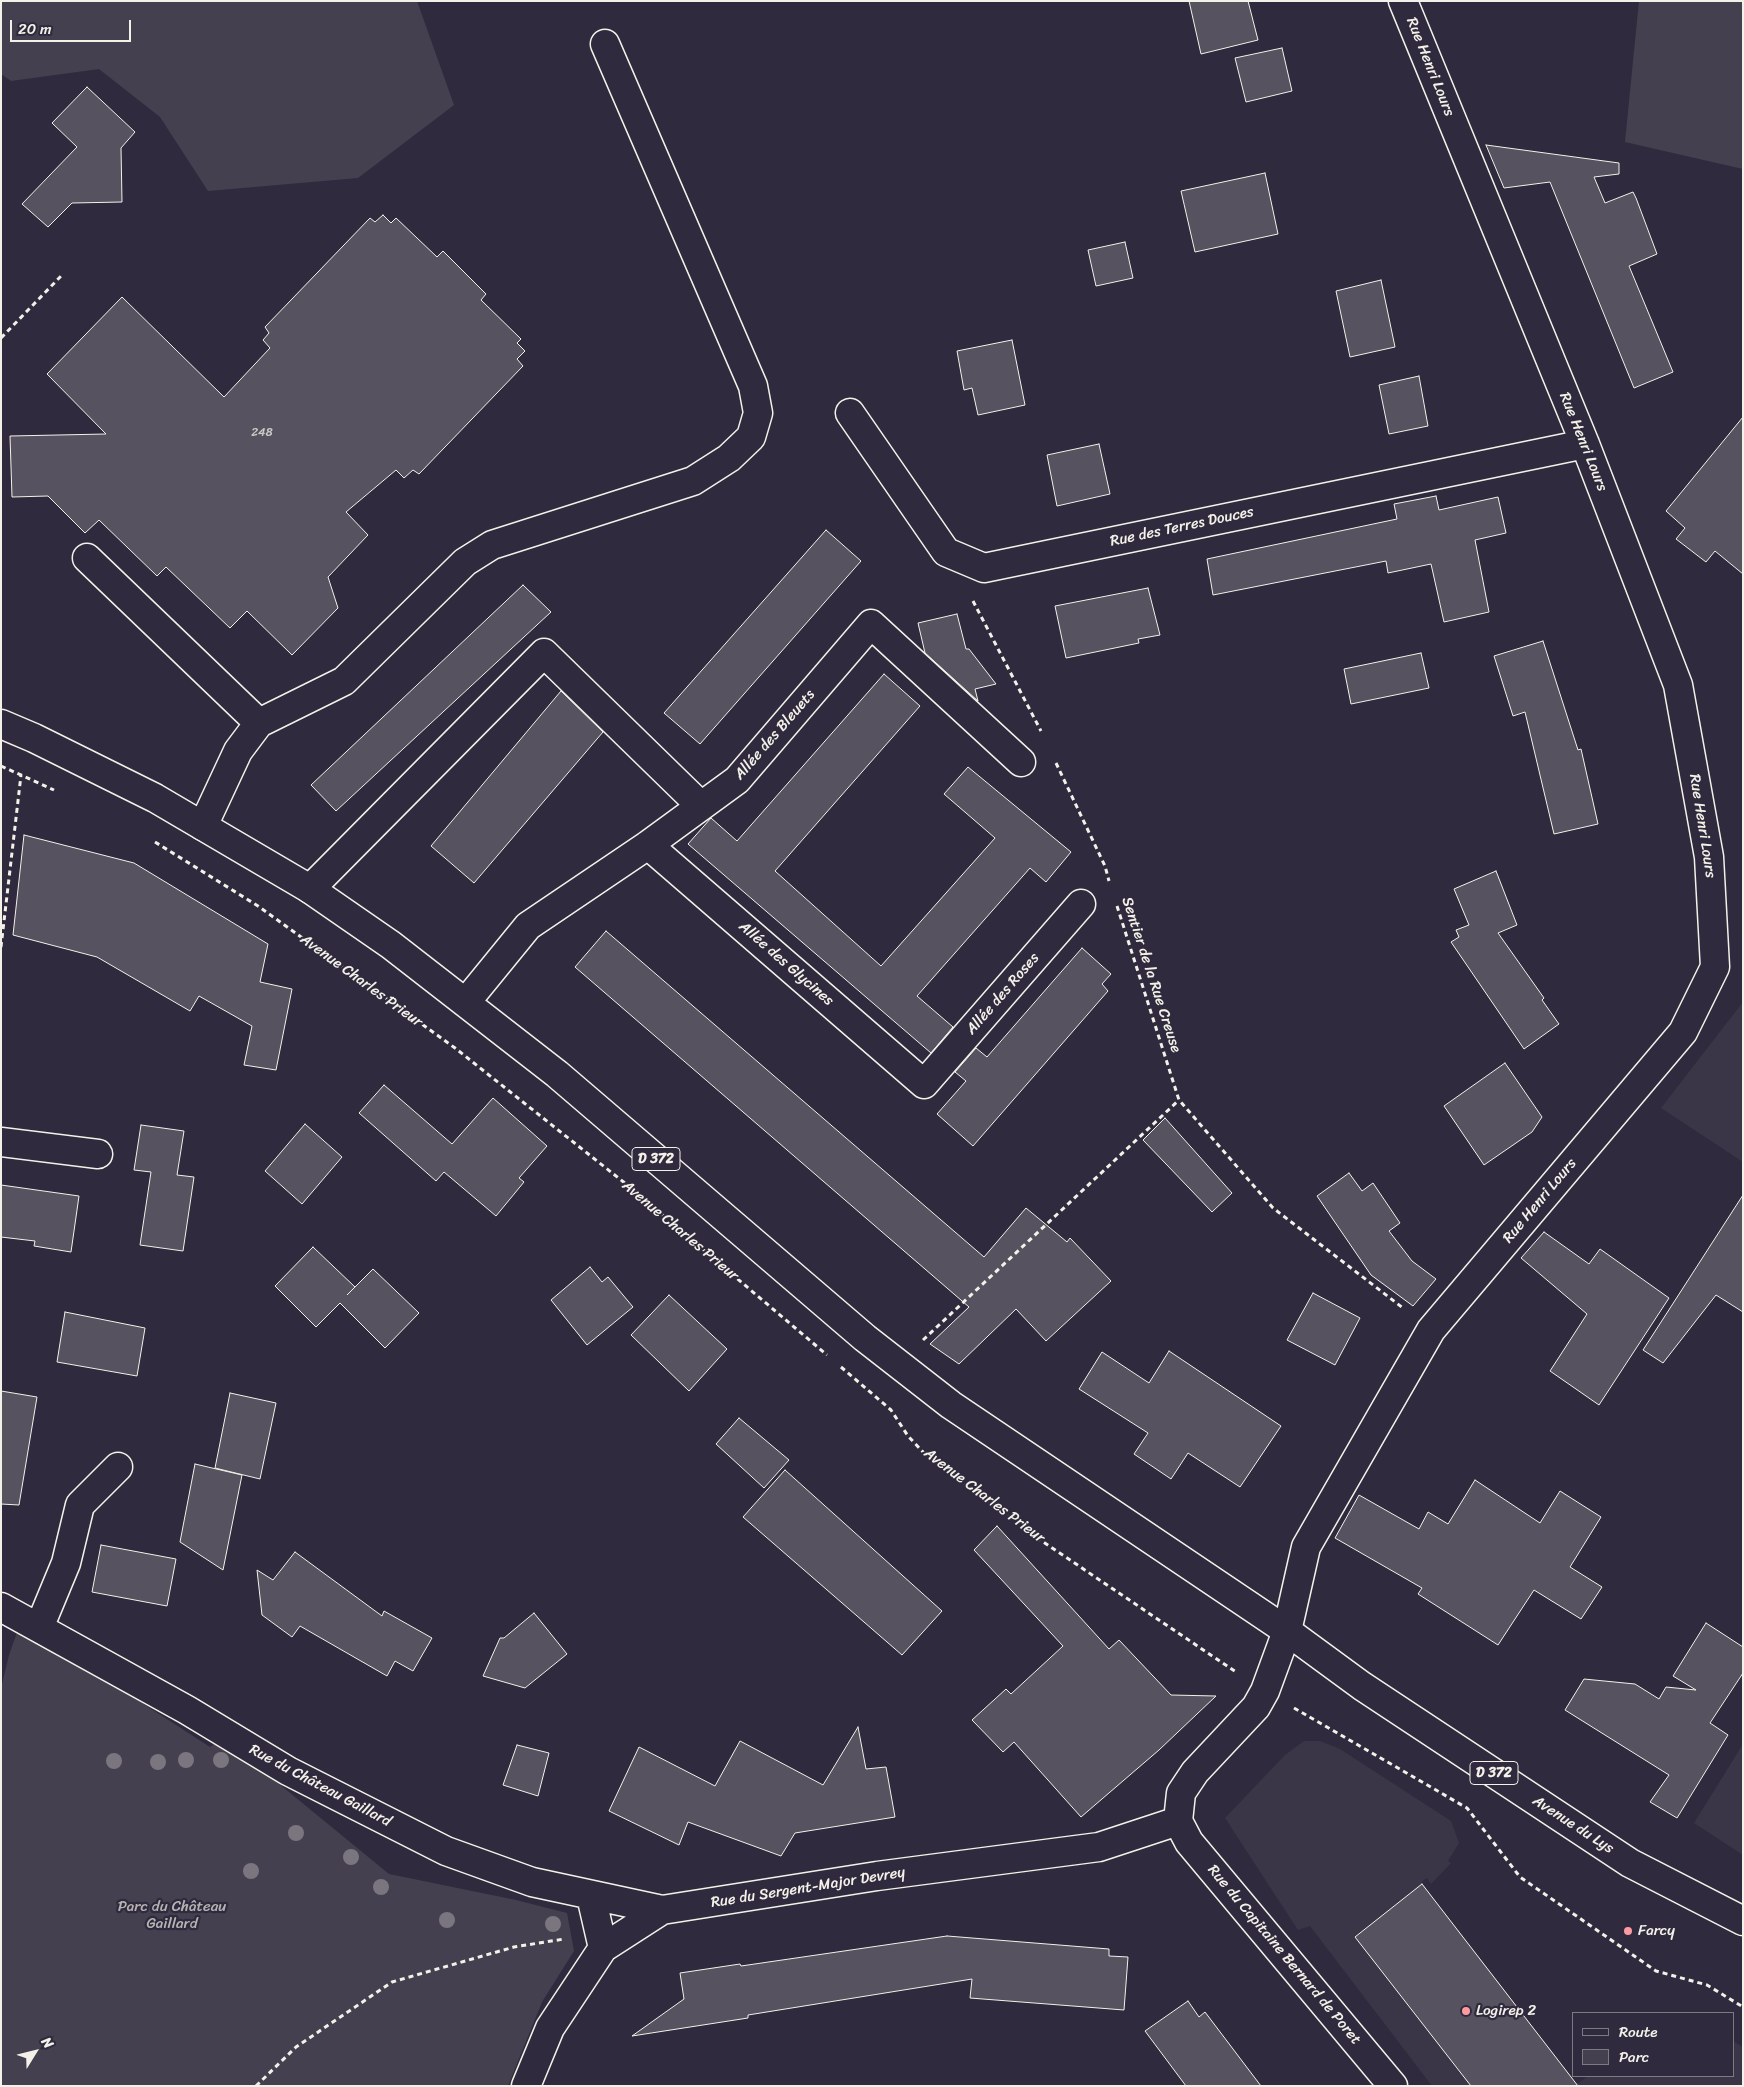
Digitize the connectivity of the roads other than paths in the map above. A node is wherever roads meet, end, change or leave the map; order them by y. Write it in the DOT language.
graph roads {
  1 [pos="1403,1"];
  2 [pos="605,44"];
  3 [pos="850,414"];
  4 [pos="1585,444"];
  5 [pos="87,558"];
  6 [pos="259,723"];
  7 [pos="1,724"];
  8 [pos="1021,762"];
  9 [pos="701,806"];
  10 [pos="203,826"];
  11 [pos="648,845"];
  12 [pos="310,889"];
  13 [pos="1081,904"];
  14 [pos="466,1002"];
  15 [pos="924,1084"];
  16 [pos="1,1142"];
  17 [pos="98,1154"];
  18 [pos="118,1467"];
  19 [pos="1,1607"];
  20 [pos="39,1628"];
  21 [pos="1287,1631"];
  22 [pos="1178,1821"];
  23 [pos="592,1896"];
  24 [pos="662,1910"];
  25 [pos="1743,1921"];
  26 [pos="601,1941"];
  27 [pos="526,2086"];
  28 [pos="1393,2086"];
  1 -- 4 [label="street, Rue Henri Lours"];
  2 -- 6 [label="street"];
  3 -- 4 [label="street, Rue des Terres Douces"];
  4 -- 21 [label="street, Rue Henri Lours"];
  5 -- 6 [label="street"];
  6 -- 10 [label="street"];
  7 -- 10 [label="street, D 372"];
  8 -- 9 [label="street, Allée des Bleuets"];
  9 -- 11 [label="street, Allée des Bleuets"];
  9 -- 12 [label="street"];
  10 -- 12 [label="street, D 372"];
  11 -- 14 [label="street, Allée des Bleuets"];
  11 -- 15 [label="street, Allée des Glycines"];
  12 -- 14 [label="street, D 372"];
  13 -- 15 [label="street, Allée des Roses"];
  14 -- 21 [label="street, D 372"];
  16 -- 17 [label="street"];
  18 -- 20 [label="street"];
  19 -- 20 [label="street, Rue du Château Gaillard"];
  20 -- 23 [label="street, Rue du Château Gaillard"];
  21 -- 22 [label="street, Rue Henri Lours"];
  21 -- 25 [label="street, Avenue du Lys / D 372"];
  22 -- 24 [label="street, Rue du Sergent-Major Devrey"];
  22 -- 28 [label="street, Rue du Capitaine Bernard de Poret"];
  23 -- 24 [label="street, Rue du Château Gaillard"];
  23 -- 26 [label="street"];
  24 -- 26 [label="street, Rue du Sergent-Major Devrey"];
  26 -- 27 [label="street, Rue du Sergent-Major Devrey"];
}
